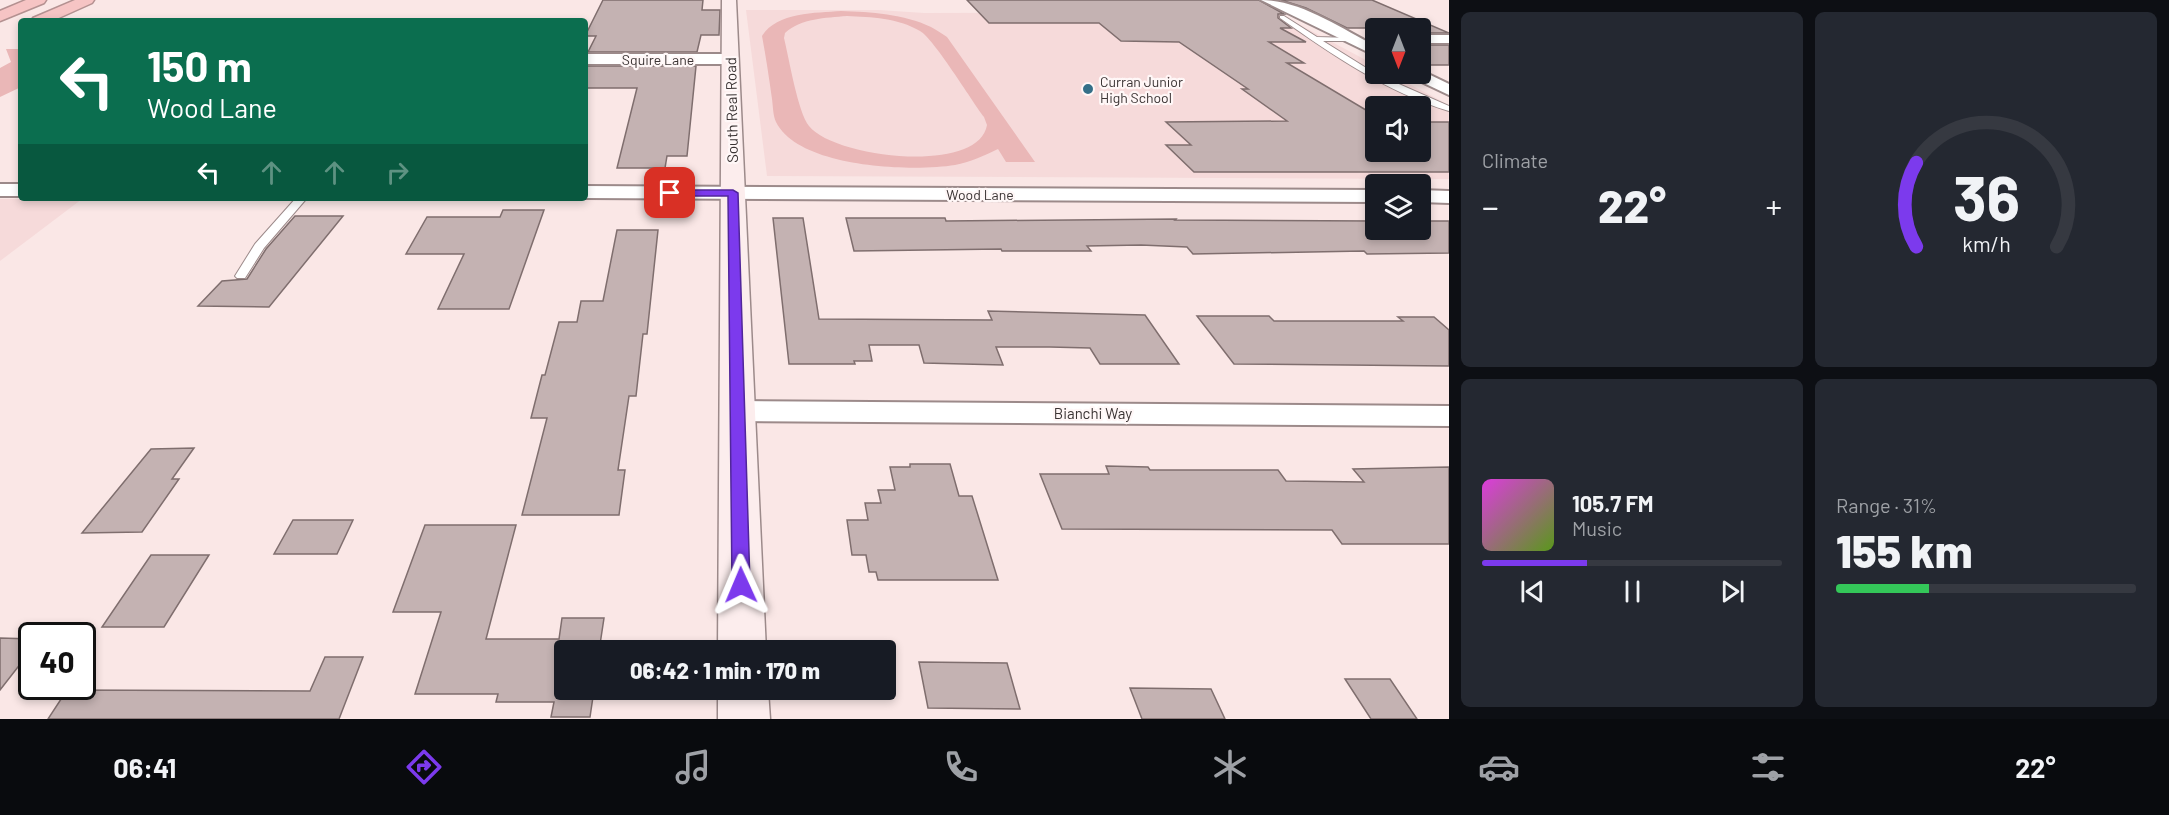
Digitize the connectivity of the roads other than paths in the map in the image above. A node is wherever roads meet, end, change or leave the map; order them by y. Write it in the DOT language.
graph roads {
  1 [pos="7,0"];
  2 [pos="39,0"];
  3 [pos="87,0"];
  4 [pos="729,0"];
  5 [pos="1266,0"];
  6 [pos="0,3"];
  7 [pos="1304,15"];
  8 [pos="0,16"];
  9 [pos="46,18"];
  10 [pos="1318,39"];
  11 [pos="1350,39"];
  12 [pos="1365,39"];
  13 [pos="1431,39"];
  14 [pos="1449,39"];
  15 [pos="1365,46"];
  16 [pos="588,59"];
  17 [pos="730,60"];
  18 [pos="1431,81"];
  19 [pos="1449,90"];
  20 [pos="1449,110"];
  21 [pos="0,190"];
  22 [pos="18,190"];
  23 [pos="588,192"];
  24 [pos="733,193"];
  25 [pos="1365,196"];
  26 [pos="1431,196"];
  27 [pos="1449,197"];
  28 [pos="299,201"];
  29 [pos="241,276"];
  30 [pos="738,411"];
  31 [pos="1449,416"];
  32 [pos="742,640"];
  33 [pos="743,700"];
  34 [pos="744,719"];
  1 -- 6 [label="highway"];
  2 -- 8 [label="highway"];
  3 -- 9 [label="highway"];
  4 -- 17 [label="street, South Real Road"];
  5 -- 7 [label="street"];
  7 -- 10 [label="lane"];
  7 -- 11 [label="street"];
  10 -- 11 [label="lane"];
  10 -- 20 [label="lane"];
  11 -- 12 [label="street"];
  11 -- 15 [label="street"];
  13 -- 14 [label="street"];
  16 -- 17 [label="street, Squire Lane"];
  17 -- 24 [label="street, South Real Road"];
  18 -- 19 [label="street"];
  21 -- 22 [label="street"];
  23 -- 24 [label="street, Wood Lane"];
  24 -- 25 [label="street, Wood Lane"];
  24 -- 30 [label="street, South Real Road"];
  26 -- 27 [label="street"];
  28 -- 29 [label="lane"];
  30 -- 31 [label="street, Bianchi Way"];
  30 -- 32 [label="street, South Real Road"];
  33 -- 34 [label="street"];
}
